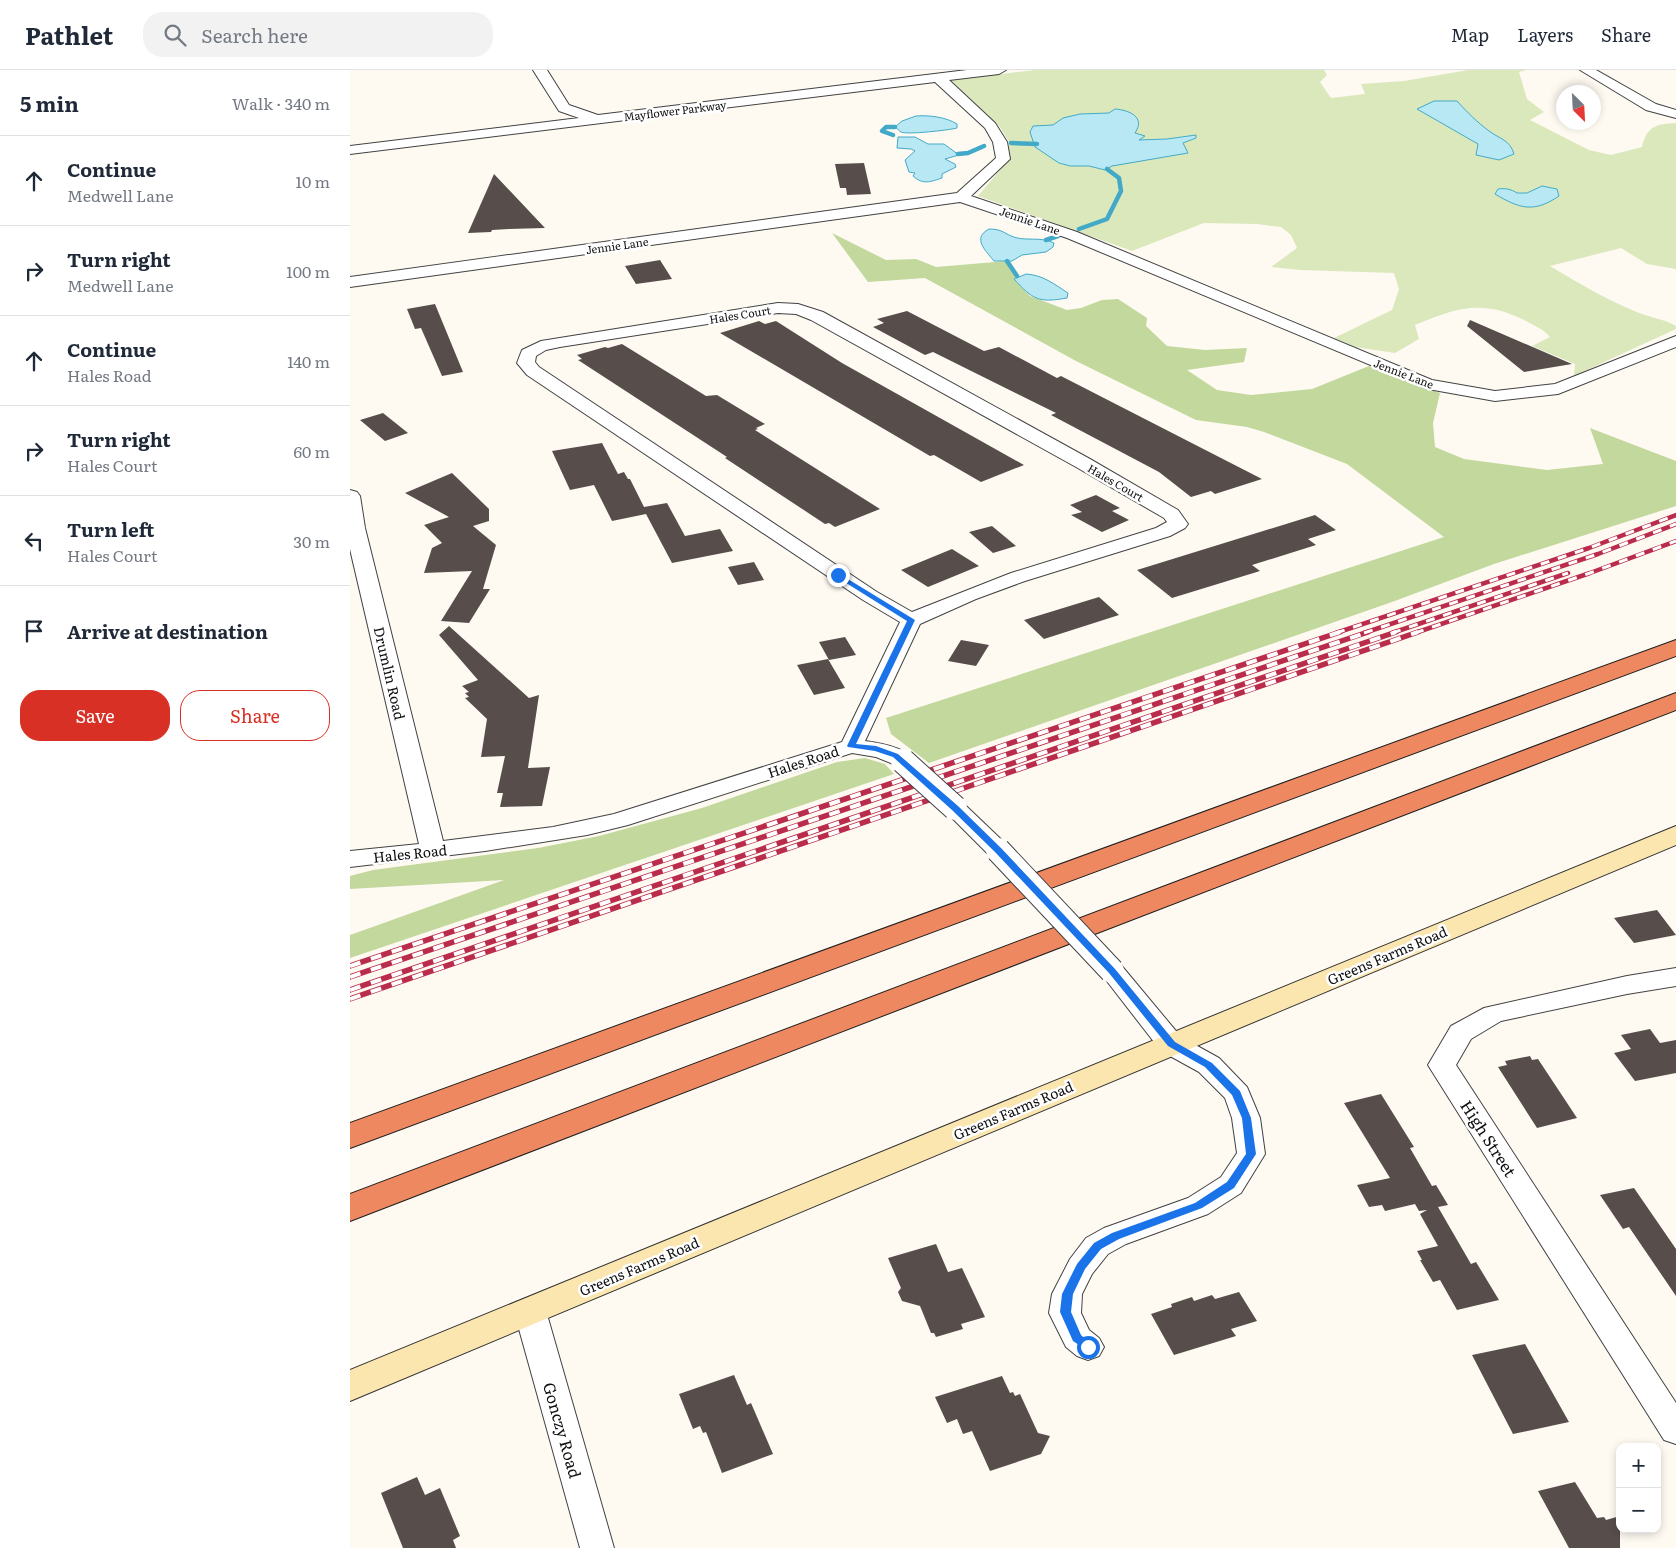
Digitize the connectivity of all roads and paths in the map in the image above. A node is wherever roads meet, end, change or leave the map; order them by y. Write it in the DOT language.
graph roads {
  1 [pos="540,70"];
  2 [pos="999,70"];
  3 [pos="1587,70"];
  4 [pos="939,78"];
  5 [pos="564,108"];
  6 [pos="1676,114"];
  7 [pos="599,120"];
  8 [pos="564,124"];
  9 [pos="350,150"];
  10 [pos="961,197"];
  11 [pos="350,282"];
  12 [pos="1676,341"];
  13 [pos="350,496"];
  14 [pos="911,620"];
  15 [pos="1676,647"];
  16 [pos="1676,702"];
  17 [pos="851,746"];
  18 [pos="1676,835"];
  19 [pos="433,850"];
  20 [pos="350,860"];
  21 [pos="1676,978"];
  22 [pos="1171,1044"];
  23 [pos="350,1136"];
  24 [pos="350,1208"];
  25 [pos="530,1311"];
  26 [pos="1088,1347"];
  27 [pos="350,1386"];
  28 [pos="1676,1430"];
  29 [pos="597,1548"];
  1 -- 5 [label="street"];
  2 -- 4 [label="street, Mayflower Parkway"];
  3 -- 6 [label="street"];
  4 -- 7 [label="street, Mayflower Parkway"];
  4 -- 10 [label="street"];
  5 -- 7 [label="street"];
  5 -- 8 [label="street"];
  7 -- 8 [label="street, Mayflower Parkway"];
  8 -- 9 [label="street, Mayflower Parkway"];
  10 -- 11 [label="street, Jennie Lane"];
  10 -- 12 [label="street, Jennie Lane"];
  13 -- 19 [label="street, Drumlin Road"];
  14 -- 14 [label="street, Hales Court"];
  14 -- 17 [label="street"];
  15 -- 23 [label="highway"];
  16 -- 24 [label="highway"];
  17 -- 19 [label="street, Hales Road"];
  17 -- 22 [label="street, Hales Road, bridge"];
  18 -- 22 [label="main road, Greens Farms Road"];
  19 -- 20 [label="street, Hales Road"];
  21 -- 28 [label="street, High Street"];
  22 -- 25 [label="main road, Greens Farms Road"];
  22 -- 26 [label="street"];
  25 -- 27 [label="main road, Greens Farms Road"];
  25 -- 29 [label="street, Gonczy Road"];
}
